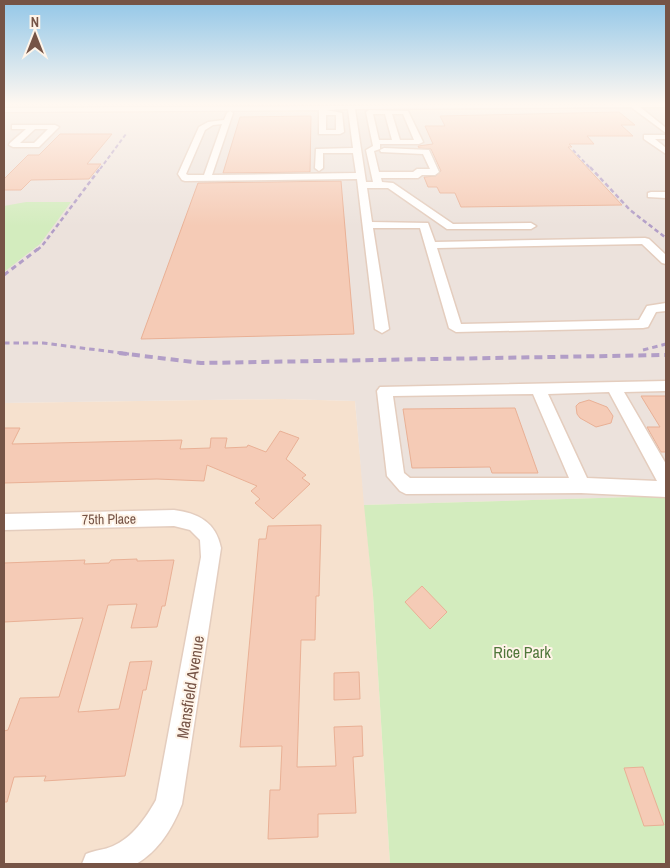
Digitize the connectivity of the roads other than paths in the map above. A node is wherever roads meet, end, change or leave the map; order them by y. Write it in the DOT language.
graph roads {
  1 [pos="14,145"];
  2 [pos="37,145"];
  3 [pos="195,145"];
  4 [pos="219,145"];
  5 [pos="356,145"];
  6 [pos="383,145"];
  7 [pos="374,146"];
  8 [pos="357,148"];
  9 [pos="338,150"];
  10 [pos="338,160"];
  11 [pos="319,168"];
  12 [pos="207,178"];
  13 [pos="361,180"];
  14 [pos="377,180"];
  15 [pos="651,195"];
  16 [pos="666,195"];
  17 [pos="368,225"];
  18 [pos="531,226"];
  19 [pos="430,245"];
  20 [pos="666,261"];
  21 [pos="666,306"];
  22 [pos="382,329"];
  23 [pos="666,386"];
  24 [pos="614,387"];
  25 [pos="538,389"];
  26 [pos="666,480"];
  27 [pos="581,484"];
  28 [pos="666,489"];
  29 [pos="4,522"];
  30 [pos="208,534"];
  31 [pos="150,835"];
  32 [pos="96,864"];
  1 -- 2 [label="street"];
  3 -- 12 [label="street"];
  4 -- 12 [label="street"];
  5 -- 8 [label="street"];
  6 -- 7 [label="street"];
  7 -- 8 [label="street"];
  7 -- 14 [label="street"];
  7 -- 14 [label="street"];
  8 -- 9 [label="street"];
  8 -- 13 [label="street"];
  9 -- 10 [label="street"];
  9 -- 11 [label="street"];
  12 -- 13 [label="street"];
  13 -- 14 [label="street"];
  13 -- 17 [label="street"];
  14 -- 18 [label="street"];
  15 -- 16 [label="street"];
  17 -- 19 [label="street"];
  17 -- 22 [label="street"];
  19 -- 20 [label="street"];
  19 -- 21 [label="street"];
  23 -- 24 [label="street"];
  24 -- 25 [label="street"];
  24 -- 26 [label="street"];
  25 -- 27 [label="street"];
  25 -- 27 [label="street"];
  27 -- 28 [label="street"];
  29 -- 30 [label="street, 75th Place"];
  30 -- 31 [label="street, Mansfield Avenue"];
  31 -- 32 [label="street"];
}
